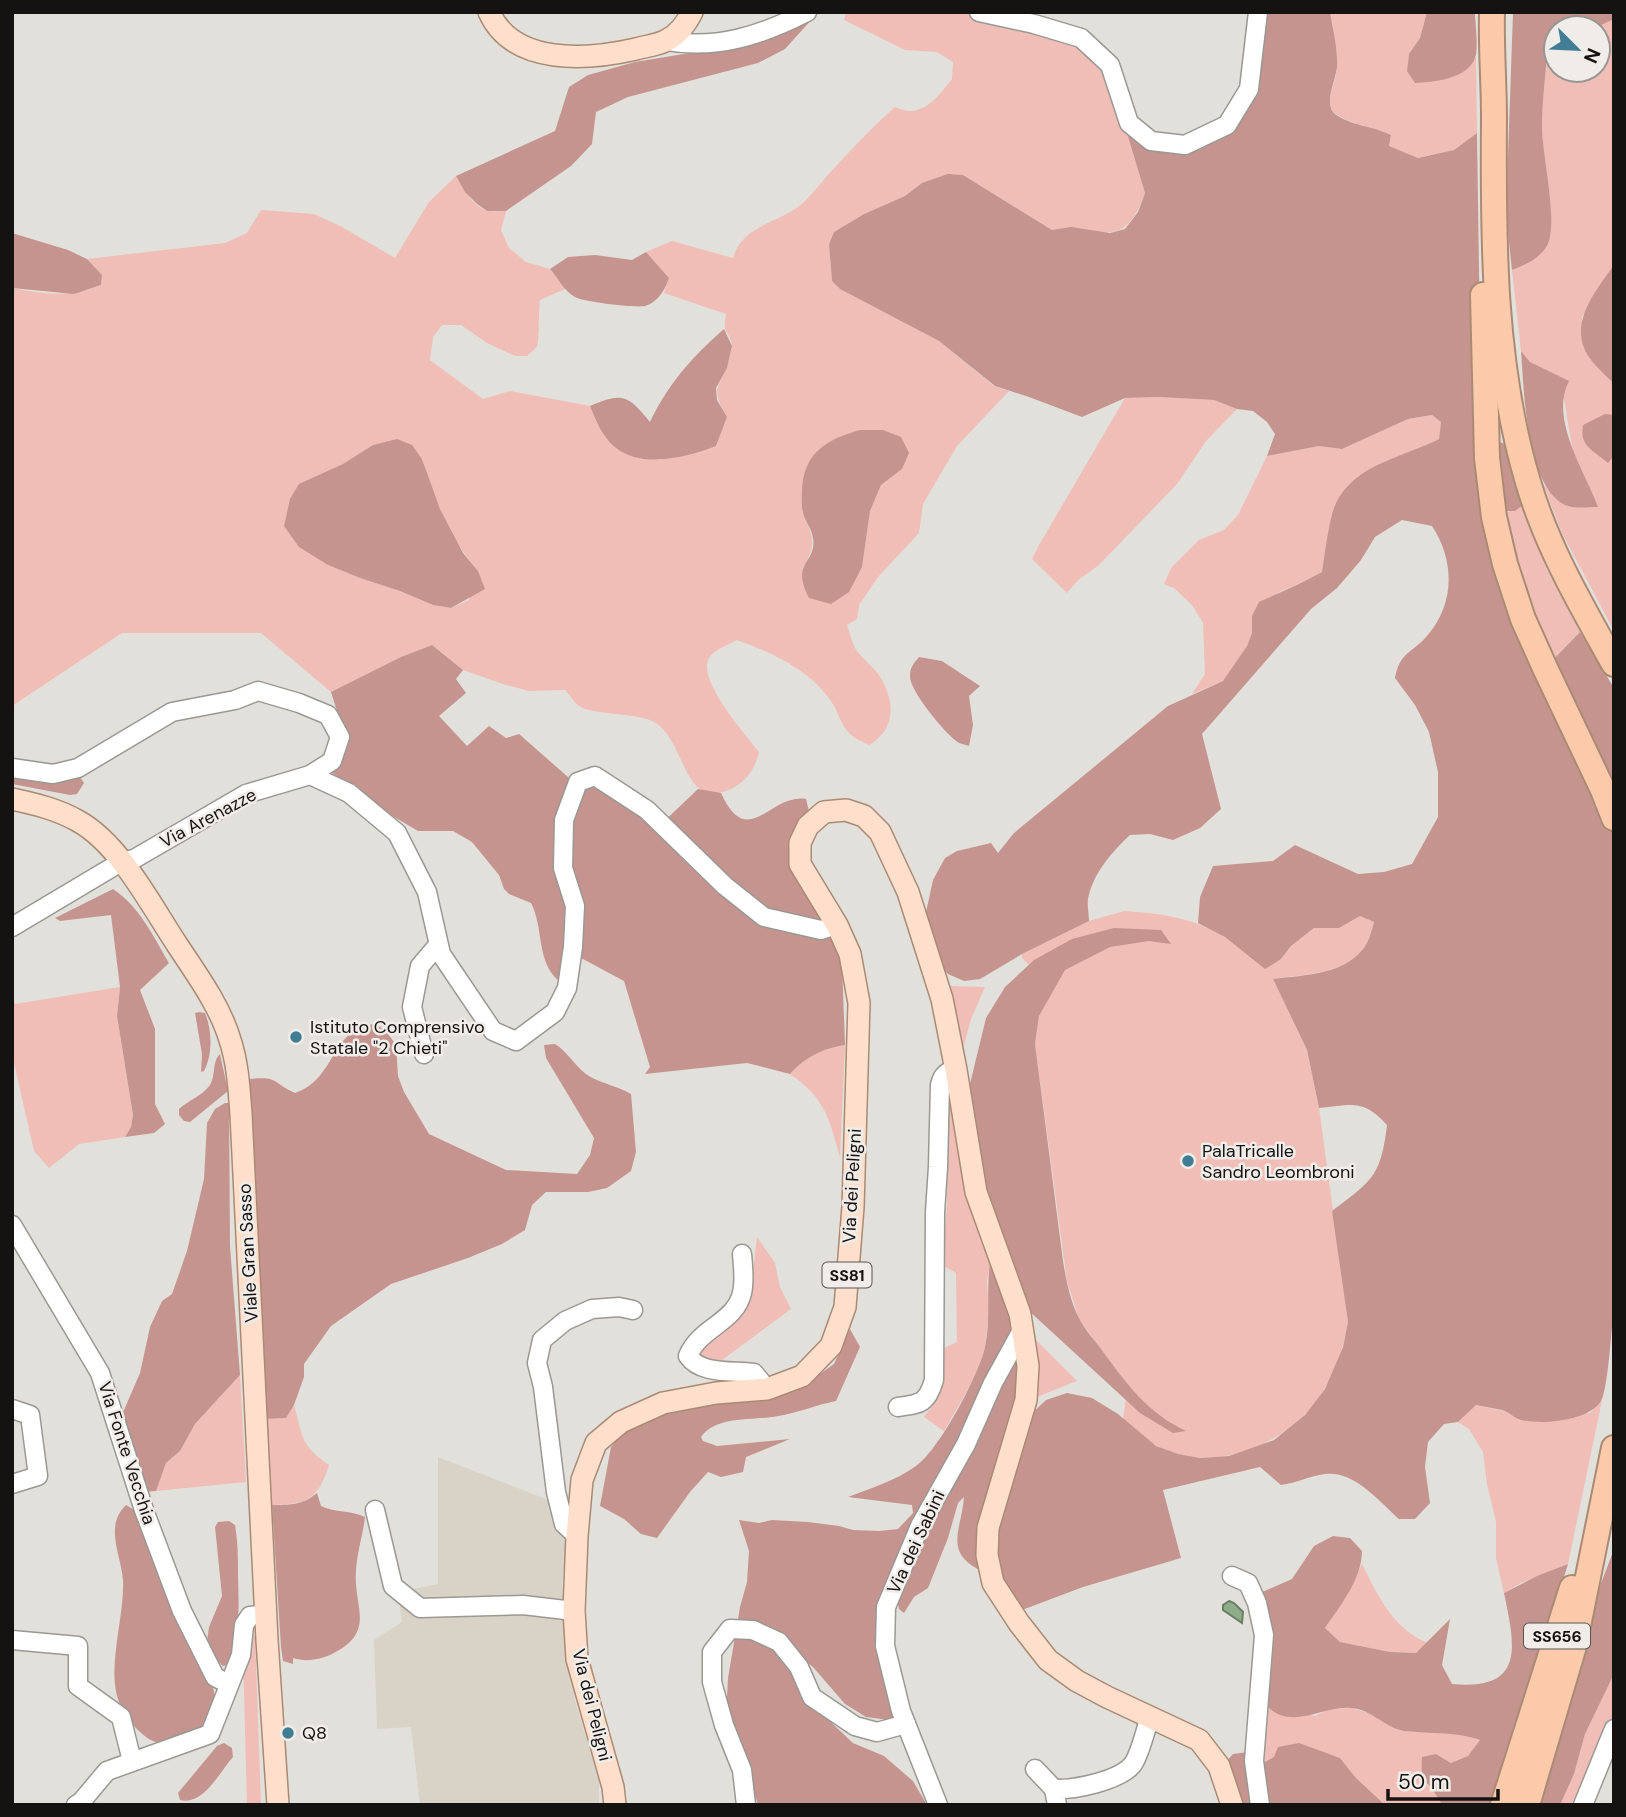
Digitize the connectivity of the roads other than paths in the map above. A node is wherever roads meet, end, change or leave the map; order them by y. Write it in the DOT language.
graph roads {
  1 [pos="489,12"];
  2 [pos="692,12"];
  3 [pos="807,12"];
  4 [pos="979,12"];
  5 [pos="1258,12"];
  6 [pos="1493,14"];
  7 [pos="666,41"];
  8 [pos="1494,186"];
  9 [pos="1614,664"];
  10 [pos="12,768"];
  11 [pos="310,775"];
  12 [pos="12,799"];
  13 [pos="1614,818"];
  14 [pos="121,862"];
  15 [pos="837,925"];
  16 [pos="12,927"];
  17 [pos="438,945"];
  18 [pos="424,1054"];
  19 [pos="956,1070"];
  20 [pos="12,1226"];
  21 [pos="742,1254"];
  22 [pos="633,1310"];
  23 [pos="1021,1332"];
  24 [pos="767,1388"];
  25 [pos="898,1407"];
  26 [pos="12,1409"];
  27 [pos="1612,1457"];
  28 [pos="12,1484"];
  29 [pos="375,1510"];
  30 [pos="1614,1531"];
  31 [pos="577,1536"];
  32 [pos="1232,1576"];
  33 [pos="574,1611"];
  34 [pos="266,1614"];
  35 [pos="12,1640"];
  36 [pos="1574,1646"];
  37 [pos="229,1684"];
  38 [pos="1150,1716"];
  39 [pos="906,1724"];
  40 [pos="1614,1729"];
  41 [pos="132,1761"];
  42 [pos="1035,1769"];
  43 [pos="1056,1797"];
  44 [pos="76,1805"];
  45 [pos="278,1805"];
  46 [pos="615,1805"];
  47 [pos="746,1805"];
  48 [pos="938,1805"];
  49 [pos="1232,1805"];
  50 [pos="1260,1805"];
  51 [pos="1503,1805"];
  52 [pos="1527,1805"];
  53 [pos="1583,1805"];
  1 -- 7 [label="main road"];
  2 -- 7 [label="main road"];
  3 -- 7 [label="street"];
  4 -- 5 [label="street"];
  6 -- 8 [label="highway"];
  8 -- 9 [label="highway"];
  8 -- 13 [label="highway"];
  10 -- 11 [label="street"];
  11 -- 14 [label="street, Via Arenazze"];
  11 -- 17 [label="street"];
  12 -- 14 [label="main road, Viale Gran Sasso"];
  14 -- 16 [label="street, Via Arenazze"];
  14 -- 34 [label="main road, Viale Gran Sasso"];
  15 -- 17 [label="street"];
  15 -- 19 [label="main road, Via dei Peligni / SS81"];
  15 -- 24 [label="main road, Via dei Peligni / SS81"];
  17 -- 18 [label="street"];
  19 -- 23 [label="main road, Via dei Peligni / SS81"];
  19 -- 25 [label="street"];
  20 -- 37 [label="street, Via Fonte Vecchia"];
  21 -- 24 [label="street"];
  22 -- 31 [label="street"];
  23 -- 38 [label="main road, Via dei Peligni / SS81"];
  23 -- 39 [label="street, Via dei Sabini"];
  24 -- 31 [label="main road, Via dei Peligni / SS81"];
  26 -- 28 [label="street"];
  27 -- 36 [label="highway, SS656"];
  27 -- 51 [label="highway, SS656"];
  29 -- 33 [label="street"];
  30 -- 36 [label="highway"];
  31 -- 33 [label="main road, Via dei Peligni / SS81"];
  32 -- 50 [label="street"];
  33 -- 46 [label="main road, Via dei Peligni / SS81"];
  34 -- 37 [label="street"];
  34 -- 45 [label="main road, Viale Gran Sasso"];
  35 -- 41 [label="street"];
  36 -- 52 [label="highway, SS656"];
  37 -- 41 [label="street"];
  38 -- 43 [label="street"];
  38 -- 49 [label="main road, Via dei Peligni / SS81"];
  39 -- 47 [label="street"];
  39 -- 48 [label="street, Via dei Sabini"];
  40 -- 53 [label="street"];
  41 -- 44 [label="street"];
  42 -- 43 [label="street"];
}
